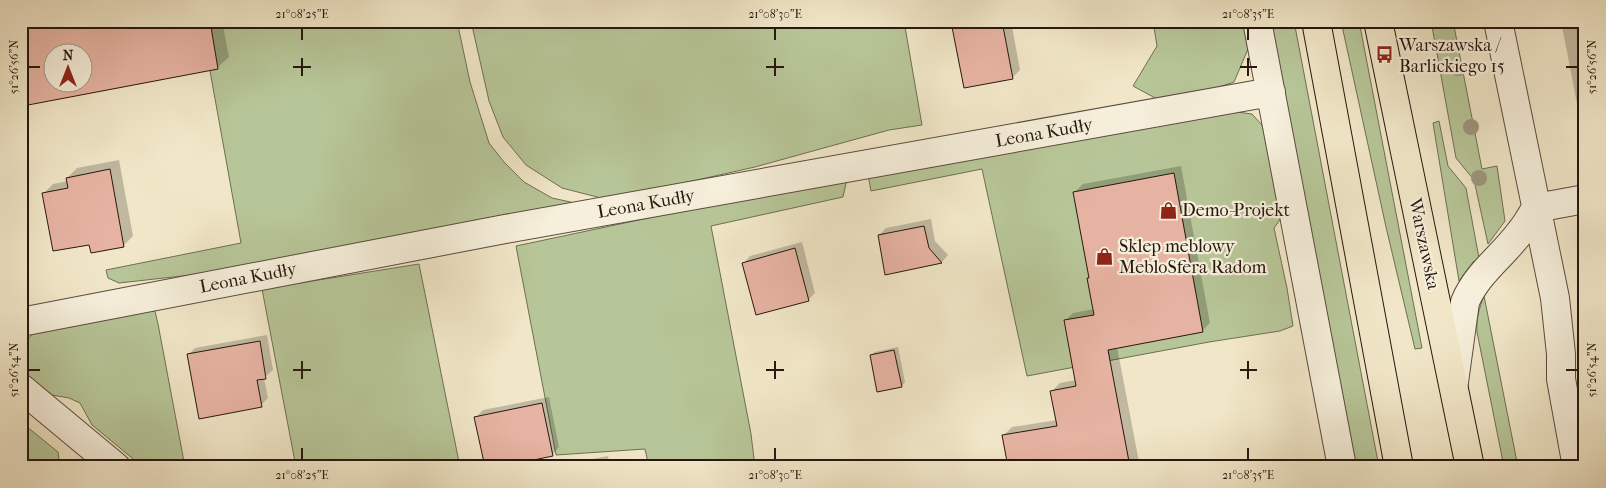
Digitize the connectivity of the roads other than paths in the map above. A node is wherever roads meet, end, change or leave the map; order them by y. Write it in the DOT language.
graph roads {
  1 [pos="1257,21"];
  2 [pos="1316,21"];
  3 [pos="1378,21"];
  4 [pos="1498,21"];
  5 [pos="1271,92"];
  6 [pos="1585,199"];
  7 [pos="1536,208"];
  8 [pos="21,322"];
  9 [pos="1453,384"];
  10 [pos="21,388"];
  11 [pos="116,467"];
  12 [pos="1342,467"];
  13 [pos="1399,467"];
  14 [pos="1470,467"];
  15 [pos="1577,467"];
  1 -- 5 [label="street"];
  2 -- 13 [label="main road"];
  3 -- 9 [label="main road, Warszawska"];
  4 -- 7 [label="street"];
  5 -- 8 [label="street, Leona Kudły"];
  5 -- 12 [label="street"];
  6 -- 7 [label="street"];
  7 -- 9 [label="street"];
  7 -- 15 [label="street"];
  9 -- 14 [label="main road, Warszawska"];
  10 -- 11 [label="street"];
}
